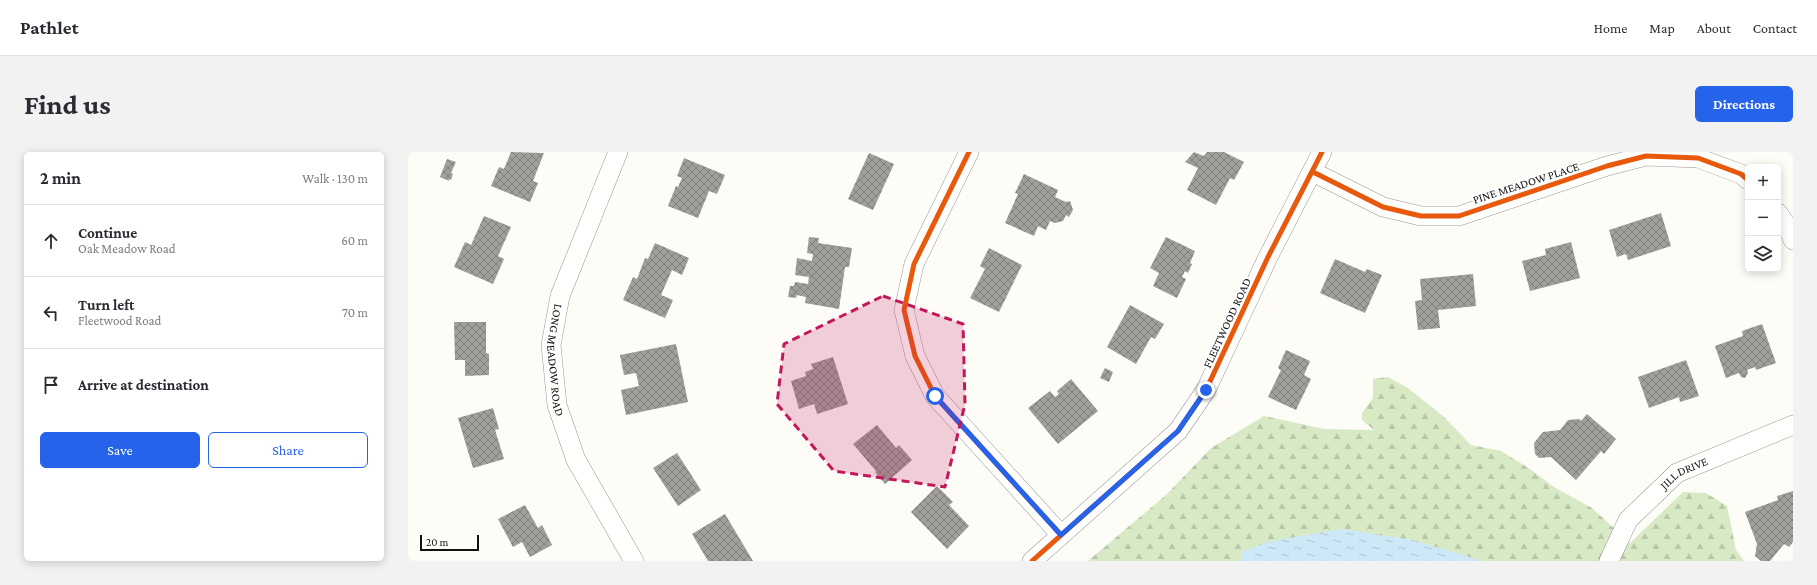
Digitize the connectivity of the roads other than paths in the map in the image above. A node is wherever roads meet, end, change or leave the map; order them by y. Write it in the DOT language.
graph roads {
  1 [pos="618,152"];
  2 [pos="969,152"];
  3 [pos="1322,152"];
  4 [pos="1313,172"];
  5 [pos="1745,177"];
  6 [pos="1781,218"];
  7 [pos="1793,240"];
  8 [pos="1793,425"];
  9 [pos="1061,535"];
  10 [pos="634,561"];
  11 [pos="1032,561"];
  12 [pos="1609,561"];
  1 -- 10 [label="street, LONG MEADOW ROAD"];
  2 -- 9 [label="street"];
  3 -- 4 [label="street, FLEETWOOD ROAD"];
  4 -- 5 [label="street, PINE MEADOW PLACE"];
  4 -- 9 [label="street, FLEETWOOD ROAD"];
  6 -- 7 [label="street"];
  8 -- 12 [label="street, JILL DRIVE"];
  9 -- 11 [label="street, FLEETWOOD ROAD"];
}
